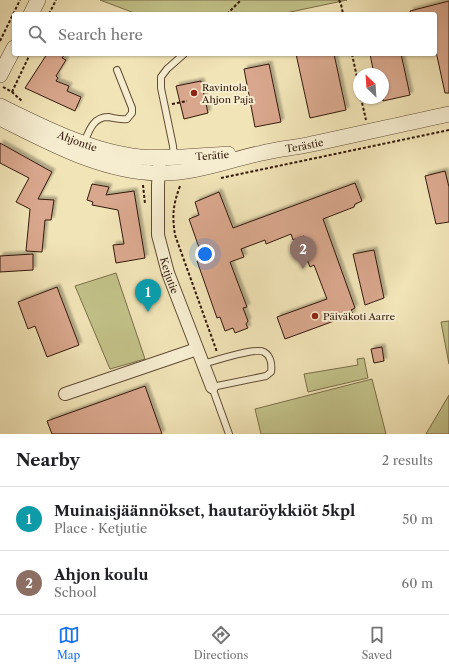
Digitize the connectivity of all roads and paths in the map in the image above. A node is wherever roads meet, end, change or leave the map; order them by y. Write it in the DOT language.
graph roads {
  1 [pos="20,0"];
  2 [pos="38,0"];
  3 [pos="56,0"];
  4 [pos="241,0"];
  5 [pos="339,0"];
  6 [pos="14,12"];
  7 [pos="32,12"];
  8 [pos="50,12"];
  9 [pos="229,12"];
  10 [pos="343,12"];
  11 [pos="12,16"];
  12 [pos="0,41"];
  13 [pos="12,52"];
  14 [pos="29,56"];
  15 [pos="182,56"];
  16 [pos="352,56"];
  17 [pos="355,68"];
  18 [pos="117,70"];
  19 [pos="0,75"];
  20 [pos="0,86"];
  21 [pos="12,92"];
  22 [pos="187,101"];
  23 [pos="23,103"];
  24 [pos="0,106"];
  25 [pos="165,106"];
  26 [pos="449,114"];
  27 [pos="0,118"];
  28 [pos="449,130"];
  29 [pos="81,149"];
  30 [pos="263,152"];
  31 [pos="167,158"];
  32 [pos="159,179"];
  33 [pos="218,179"];
  34 [pos="197,349"];
  35 [pos="220,360"];
  36 [pos="203,364"];
  37 [pos="212,387"];
  38 [pos="65,394"];
  39 [pos="229,434"];
  1 -- 6 [label="path"];
  2 -- 7 [label="street"];
  3 -- 8 [label="path"];
  4 -- 9 [label="path"];
  5 -- 10 [label="path"];
  11 -- 12 [label="path"];
  13 -- 19 [label="street"];
  14 -- 21 [label="path"];
  15 -- 25 [label="lane"];
  16 -- 17 [label="path"];
  18 -- 29 [label="lane"];
  20 -- 21 [label="path"];
  21 -- 23 [label="path"];
  22 -- 25 [label="path"];
  24 -- 29 [label="street, Ahjontie"];
  25 -- 31 [label="lane"];
  26 -- 30 [label="street, Terästie"];
  27 -- 29 [label="street, Ahjontie"];
  28 -- 33 [label="path"];
  29 -- 31 [label="street, Ahjontie"];
  29 -- 32 [label="street, Ahjontie"];
  30 -- 31 [label="street, Terätie"];
  30 -- 32 [label="street, Terästie"];
  31 -- 32 [label="street, Ketjutie"];
  32 -- 34 [label="street, Ketjutie"];
  32 -- 35 [label="path"];
  34 -- 36 [label="street, Ketjutie"];
  34 -- 38 [label="street"];
  35 -- 36 [label="lane"];
  35 -- 37 [label="lane"];
  36 -- 37 [label="street, Ketjutie"];
  37 -- 39 [label="lane"];
}
